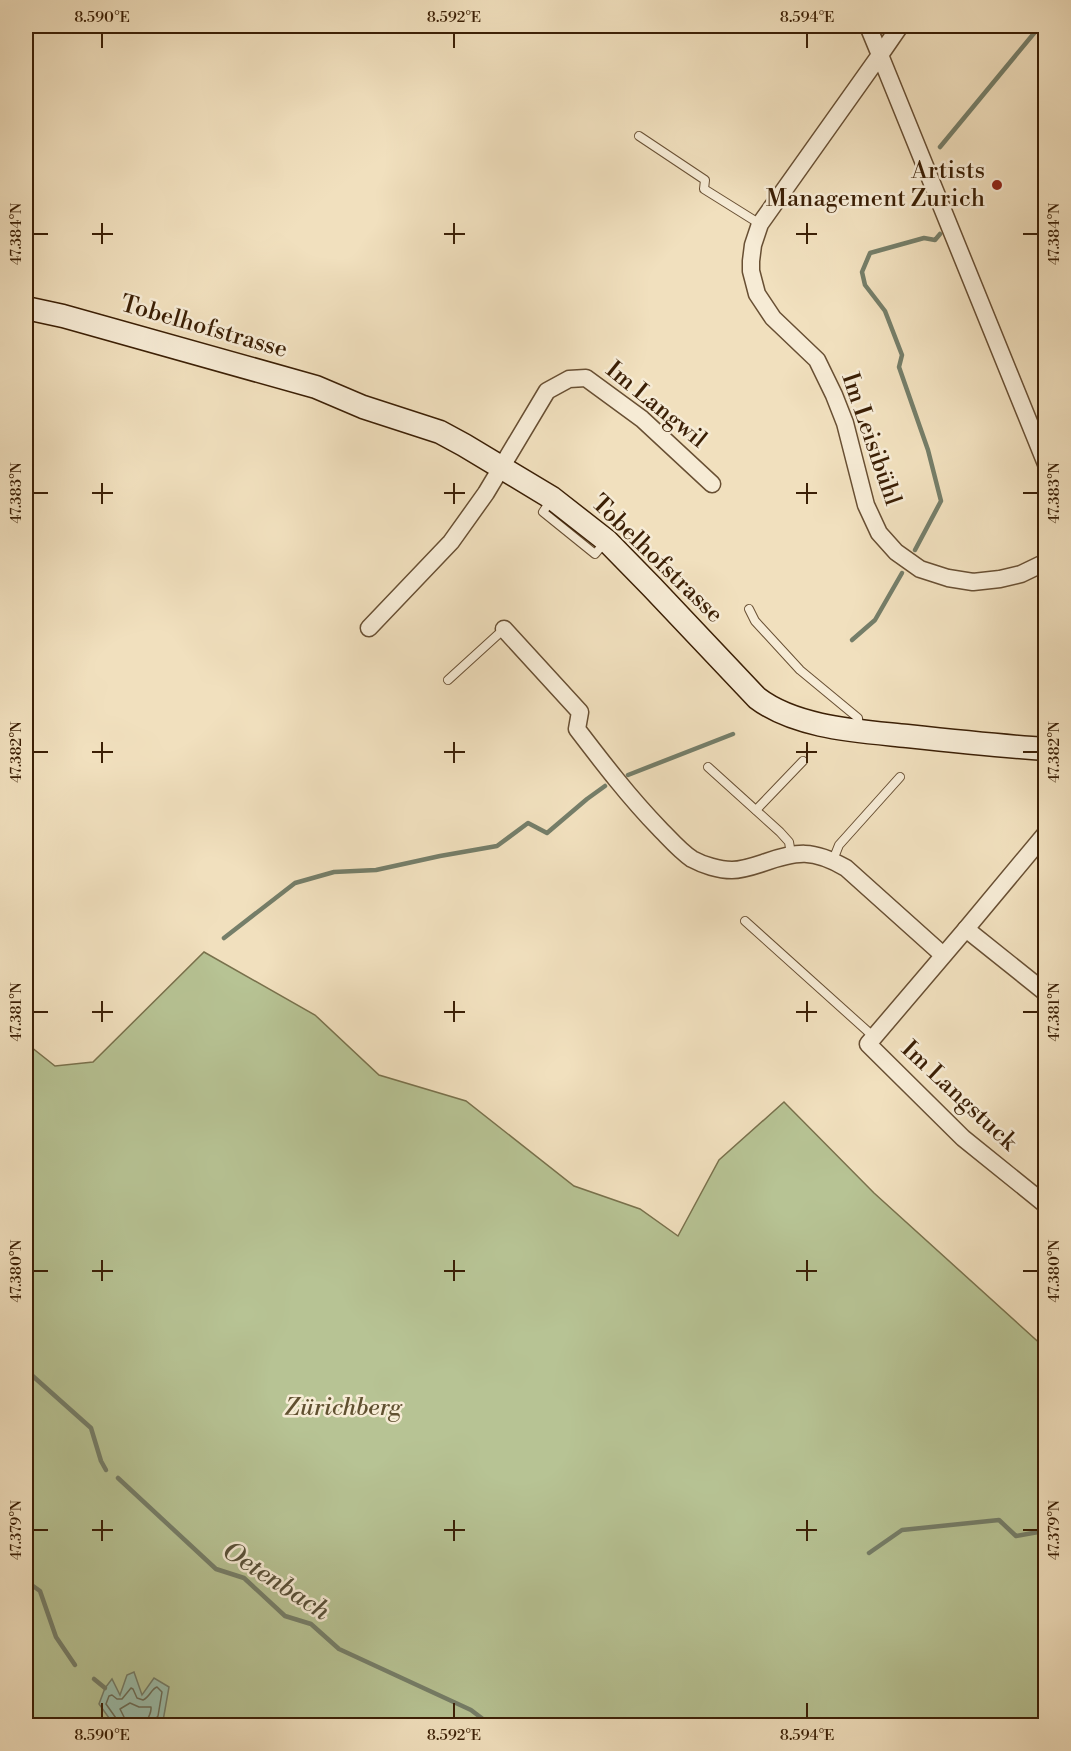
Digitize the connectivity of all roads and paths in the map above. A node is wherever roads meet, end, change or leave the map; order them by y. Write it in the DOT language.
graph roads {
  1 [pos="868,26"];
  2 [pos="900,26"];
  3 [pos="880,55"];
  4 [pos="639,136"];
  5 [pos="760,224"];
  6 [pos="26,308"];
  7 [pos="1041,443"];
  8 [pos="1046,464"];
  9 [pos="502,467"];
  10 [pos="712,484"];
  11 [pos="1046,562"];
  12 [pos="749,609"];
  13 [pos="369,628"];
  14 [pos="504,629"];
  15 [pos="448,680"];
  16 [pos="859,731"];
  17 [pos="1046,749"];
  18 [pos="803,761"];
  19 [pos="708,767"];
  20 [pos="900,777"];
  21 [pos="756,810"];
  22 [pos="1046,832"];
  23 [pos="791,854"];
  24 [pos="833,860"];
  25 [pos="745,921"];
  26 [pos="966,929"];
  27 [pos="944,955"];
  28 [pos="1046,993"];
  29 [pos="871,1040"];
  30 [pos="1046,1205"];
  1 -- 3 [label="street"];
  2 -- 3 [label="street, Im Leisibühl"];
  3 -- 5 [label="street, Im Leisibühl"];
  3 -- 7 [label="street"];
  4 -- 5 [label="lane"];
  5 -- 11 [label="street, Im Leisibühl"];
  6 -- 9 [label="main road, Tobelhofstrasse"];
  7 -- 8 [label="street"];
  9 -- 10 [label="street, Im Langwil"];
  9 -- 13 [label="street"];
  9 -- 16 [label="main road, Tobelhofstrasse"];
  12 -- 16 [label="lane"];
  14 -- 15 [label="lane"];
  14 -- 23 [label="street"];
  16 -- 17 [label="main road, Tobelhofstrasse"];
  18 -- 21 [label="lane"];
  19 -- 21 [label="lane"];
  20 -- 24 [label="lane"];
  21 -- 23 [label="lane"];
  22 -- 26 [label="street"];
  23 -- 24 [label="street"];
  24 -- 27 [label="street"];
  25 -- 29 [label="lane"];
  26 -- 27 [label="street"];
  26 -- 28 [label="street"];
  27 -- 29 [label="street"];
  29 -- 30 [label="street, Im Langstuck"];
}
